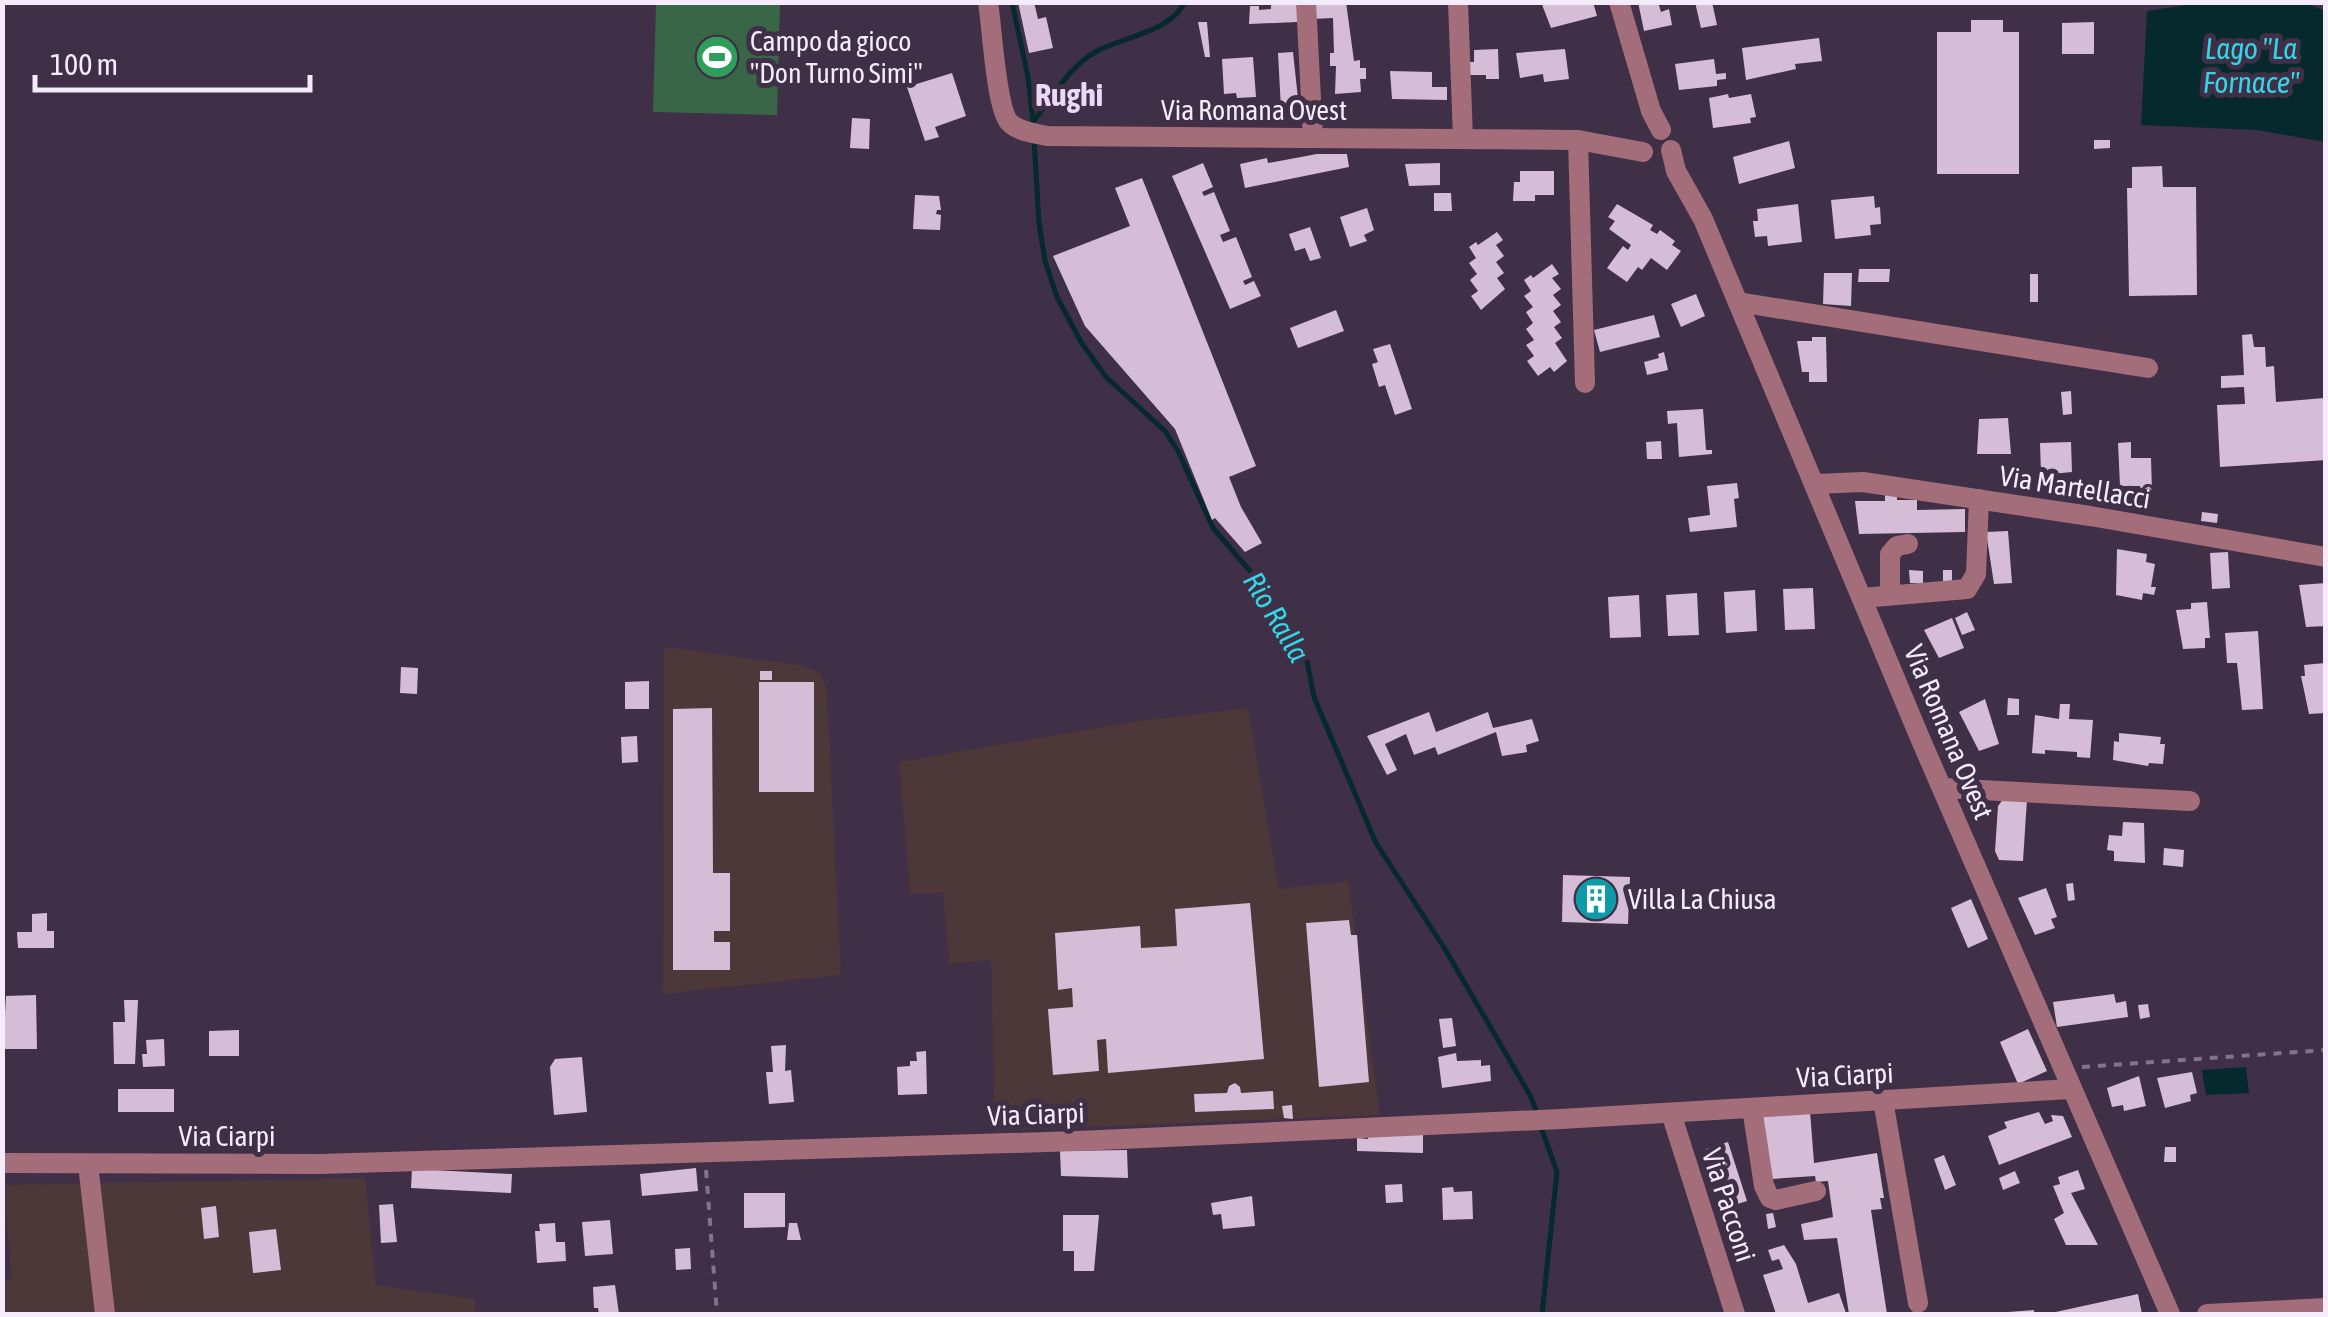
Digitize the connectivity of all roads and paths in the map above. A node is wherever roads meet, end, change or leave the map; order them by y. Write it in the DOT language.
graph roads {
  1 [pos="988,2"];
  2 [pos="1306,2"];
  3 [pos="1458,2"];
  4 [pos="1619,2"];
  5 [pos="1313,138"];
  6 [pos="1463,139"];
  7 [pos="1578,140"];
  8 [pos="1653,143"];
  9 [pos="1738,302"];
  10 [pos="2148,368"];
  11 [pos="1586,383"];
  12 [pos="1815,484"];
  13 [pos="1979,499"];
  14 [pos="1908,544"];
  15 [pos="2326,557"];
  16 [pos="1890,596"];
  17 [pos="1862,598"];
  18 [pos="1943,788"];
  19 [pos="2190,802"];
  20 [pos="2326,1050"];
  21 [pos="2066,1079"];
  22 [pos="1884,1100"];
  23 [pos="1752,1108"];
  24 [pos="1670,1113"];
  25 [pos="704,1152"];
  26 [pos="2,1163"];
  27 [pos="88,1164"];
  28 [pos="1816,1190"];
  29 [pos="1918,1303"];
  30 [pos="2326,1308"];
  31 [pos="105,1314"];
  32 [pos="717,1314"];
  33 [pos="1735,1314"];
  34 [pos="2170,1314"];
  35 [pos="2207,1314"];
  1 -- 5 [label="street, Via Romana Ovest"];
  2 -- 5 [label="street"];
  3 -- 6 [label="street"];
  4 -- 8 [label="street"];
  5 -- 6 [label="street, Via Romana Ovest"];
  6 -- 7 [label="street, Via Romana Ovest"];
  7 -- 8 [label="street, Via Romana Ovest"];
  7 -- 11 [label="street"];
  8 -- 9 [label="street, Via Romana Ovest"];
  9 -- 10 [label="street"];
  9 -- 12 [label="street, Via Romana Ovest"];
  12 -- 13 [label="street, Via Martellacci"];
  12 -- 17 [label="street, Via Romana Ovest"];
  13 -- 15 [label="street, Via Martellacci"];
  13 -- 16 [label="street"];
  14 -- 16 [label="street"];
  16 -- 17 [label="street"];
  17 -- 18 [label="street, Via Romana Ovest"];
  18 -- 19 [label="street"];
  18 -- 21 [label="street, Via Romana Ovest"];
  20 -- 21 [label="path"];
  21 -- 22 [label="street, Via Ciarpi"];
  21 -- 34 [label="street, Via Romana Ovest"];
  22 -- 23 [label="street, Via Ciarpi"];
  22 -- 29 [label="street"];
  23 -- 24 [label="street, Via Ciarpi"];
  23 -- 28 [label="street"];
  24 -- 25 [label="street, Via Ciarpi"];
  24 -- 33 [label="street, Via Pacconi"];
  25 -- 27 [label="street, Via Ciarpi"];
  25 -- 32 [label="path"];
  26 -- 27 [label="street, Via Ciarpi"];
  27 -- 31 [label="street"];
  30 -- 35 [label="street"];
}
